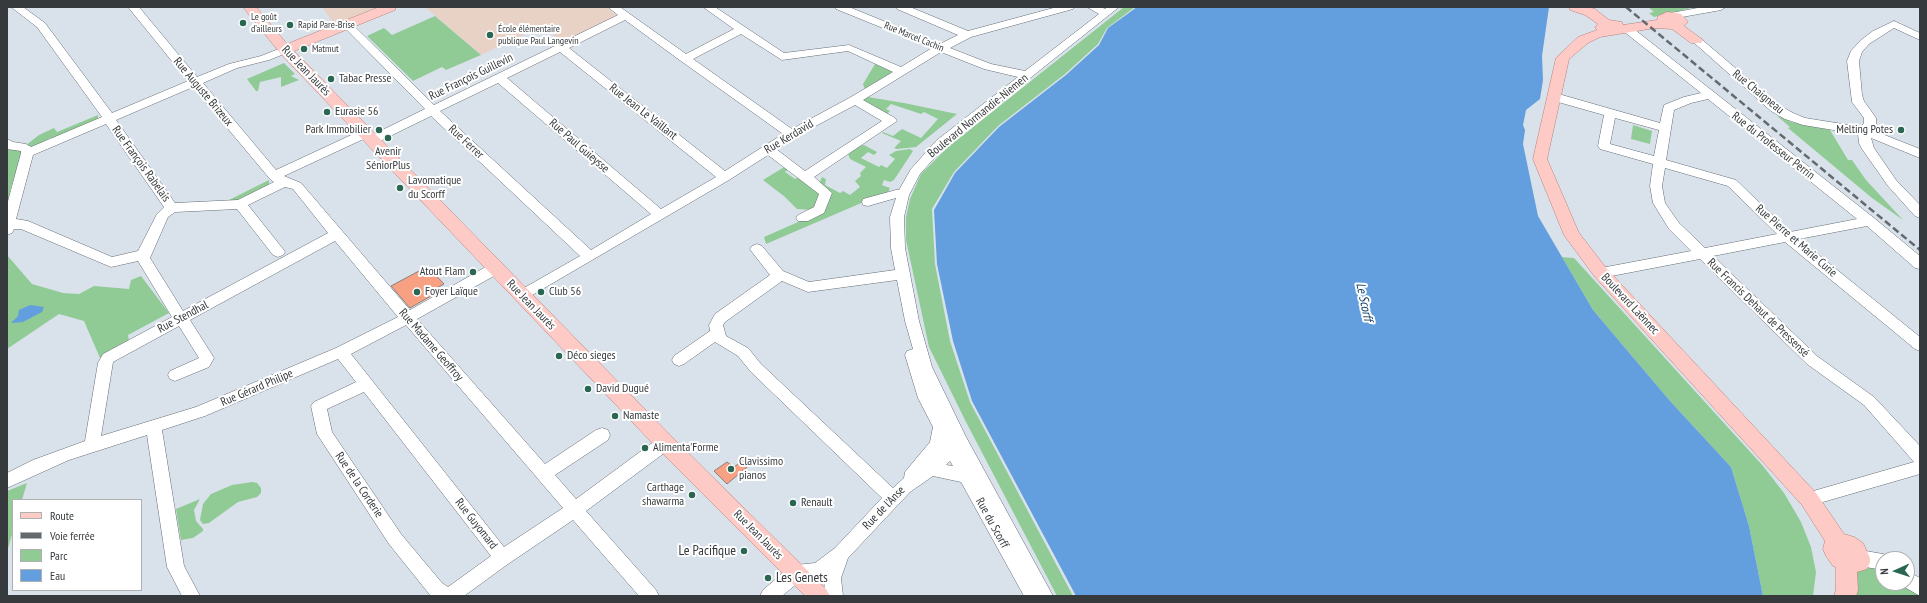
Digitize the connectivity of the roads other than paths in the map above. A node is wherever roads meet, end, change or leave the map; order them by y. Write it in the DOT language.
graph roads {
  1 [pos="16,7"];
  2 [pos="133,7"];
  3 [pos="249,7"];
  4 [pos="390,7"];
  5 [pos="613,7"];
  6 [pos="708,7"];
  7 [pos="840,7"];
  8 [pos="901,7"];
  9 [pos="1069,7"];
  10 [pos="1103,8"];
  11 [pos="1717,8"];
  12 [pos="1582,9"];
  13 [pos="1041,11"];
  14 [pos="625,16"];
  15 [pos="1673,21"];
  16 [pos="347,25"];
  17 [pos="1610,28"];
  18 [pos="741,30"];
  19 [pos="967,35"];
  20 [pos="1920,37"];
  21 [pos="1696,40"];
  22 [pos="561,47"];
  23 [pos="940,48"];
  24 [pos="285,50"];
  25 [pos="685,59"];
  26 [pos="988,67"];
  27 [pos="901,71"];
  28 [pos="1021,74"];
  29 [pos="500,78"];
  30 [pos="195,83"];
  31 [pos="1007,84"];
  32 [pos="1710,95"];
  33 [pos="1554,97"];
  34 [pos="855,100"];
  35 [pos="433,111"];
  36 [pos="1610,112"];
  37 [pos="109,119"];
  38 [pos="1665,128"];
  39 [pos="1864,131"];
  40 [pos="791,134"];
  41 [pos="369,137"];
  42 [pos="7,143"];
  43 [pos="768,149"];
  44 [pos="27,153"];
  45 [pos="1920,154"];
  46 [pos="1660,162"];
  47 [pos="725,177"];
  48 [pos="806,177"];
  49 [pos="279,179"];
  50 [pos="896,194"];
  51 [pos="868,202"];
  52 [pos="240,204"];
  53 [pos="172,208"];
  54 [pos="1920,213"];
  55 [pos="659,214"];
  56 [pos="803,218"];
  57 [pos="1869,221"];
  58 [pos="8,227"];
  59 [pos="337,234"];
  60 [pos="1789,238"];
  61 [pos="758,249"];
  62 [pos="278,252"];
  63 [pos="1703,254"];
  64 [pos="143,255"];
  65 [pos="589,256"];
  66 [pos="1920,264"];
  67 [pos="496,268"];
  68 [pos="1601,273"];
  69 [pos="779,276"];
  70 [pos="896,276"];
  71 [pos="522,296"];
  72 [pos="182,318"];
  73 [pos="408,318"];
  74 [pos="717,333"];
  75 [pos="1920,345"];
  76 [pos="341,352"];
  77 [pos="679,360"];
  78 [pos="175,375"];
  79 [pos="366,384"];
  80 [pos="941,426"];
  81 [pos="154,427"];
  82 [pos="602,434"];
  83 [pos="665,443"];
  84 [pos="92,445"];
  85 [pos="956,446"];
  86 [pos="1920,457"];
  87 [pos="970,460"];
  88 [pos="1920,467"];
  89 [pos="932,469"];
  90 [pos="543,474"];
  91 [pos="966,476"];
  92 [pos="7,481"];
  93 [pos="899,492"];
  94 [pos="1809,499"];
  95 [pos="574,510"];
  96 [pos="841,553"];
  97 [pos="502,558"];
  98 [pos="1853,560"];
  99 [pos="1875,561"];
  100 [pos="796,573"];
  101 [pos="191,596"];
  102 [pos="446,596"];
  103 [pos="450,596"];
  104 [pos="650,596"];
  105 [pos="769,596"];
  106 [pos="819,596"];
  107 [pos="834,596"];
  108 [pos="1033,596"];
  109 [pos="1044,596"];
  110 [pos="1844,596"];
  1 -- 37 [label="street, Rue François Rabelais"];
  2 -- 30 [label="street, Rue Auguste Brizeux"];
  3 -- 24 [label="main road, Rue Jean Jaurès"];
  4 -- 16 [label="main road"];
  5 -- 14 [label="street"];
  6 -- 18 [label="street"];
  7 -- 23 [label="street, Rue Marcel Cachin"];
  8 -- 19 [label="street"];
  9 -- 13 [label="street, Rue Kerdavid"];
  10 -- 28 [label="street, Boulevard Normandie-Niemen"];
  10 -- 85 [label="street, Boulevard Normandie-Niemen"];
  11 -- 15 [label="street"];
  12 -- 17 [label="main road"];
  13 -- 19 [label="street, Rue Kerdavid"];
  14 -- 22 [label="street, Rue François Guillevin"];
  14 -- 25 [label="street"];
  15 -- 17 [label="main road, Boulevard Laënnec"];
  15 -- 21 [label="main road, Rue Chaigneau"];
  16 -- 24 [label="main road"];
  16 -- 35 [label="street, Rue Ferrer"];
  17 -- 32 [label="street, Rue du Professeur Perrin"];
  17 -- 33 [label="main road, Boulevard Laënnec"];
  18 -- 25 [label="street"];
  18 -- 27 [label="street"];
  19 -- 23 [label="street, Rue Kerdavid"];
  20 -- 39 [label="street"];
  21 -- 39 [label="street, Rue Chaigneau"];
  22 -- 29 [label="street, Rue François Guillevin"];
  22 -- 47 [label="street, Rue Jean Le Vaillant"];
  23 -- 26 [label="street, Rue Marcel Cachin"];
  23 -- 27 [label="street, Rue Kerdavid"];
  24 -- 30 [label="street"];
  24 -- 41 [label="main road, Rue Jean Jaurès"];
  25 -- 40 [label="street"];
  26 -- 28 [label="street, Rue Marcel Cachin"];
  26 -- 31 [label="street, Rue Marcel Cachin"];
  27 -- 34 [label="street, Rue Kerdavid"];
  28 -- 31 [label="street, Boulevard Normandie-Niemen"];
  29 -- 35 [label="street, Rue François Guillevin"];
  29 -- 55 [label="street, Rue Paul Guieysse"];
  30 -- 37 [label="street"];
  30 -- 49 [label="street, Rue Auguste Brizeux"];
  31 -- 50 [label="street, Boulevard Normandie-Niemen"];
  32 -- 38 [label="street, Rue Francis Dehaut de Pressensé"];
  32 -- 57 [label="street, Rue du Professeur Perrin"];
  33 -- 36 [label="street"];
  33 -- 68 [label="main road, Boulevard Laënnec"];
  34 -- 40 [label="street, Rue Kerdavid"];
  34 -- 48 [label="street"];
  35 -- 41 [label="street, Rue François Guillevin"];
  35 -- 65 [label="street, Rue Ferrer"];
  36 -- 38 [label="street"];
  36 -- 46 [label="street, Rue Pierre et Marie Curie"];
  37 -- 44 [label="street"];
  37 -- 53 [label="street, Rue François Rabelais"];
  38 -- 46 [label="street, Rue Francis Dehaut de Pressensé"];
  39 -- 45 [label="street, Rue Chaigneau"];
  39 -- 54 [label="street"];
  40 -- 43 [label="street, Rue Kerdavid"];
  41 -- 49 [label="street"];
  41 -- 67 [label="main road, Rue Jean Jaurès"];
  42 -- 44 [label="street"];
  43 -- 47 [label="street, Rue Kerdavid"];
  43 -- 48 [label="street"];
  44 -- 58 [label="street"];
  46 -- 60 [label="street, Rue Pierre et Marie Curie"];
  46 -- 63 [label="street, Rue Francis Dehaut de Pressensé"];
  47 -- 55 [label="street, Rue Kerdavid"];
  48 -- 56 [label="street"];
  49 -- 52 [label="street, Rue François Rabelais"];
  49 -- 59 [label="street, Rue Madame Geoffroy"];
  50 -- 51 [label="street"];
  50 -- 70 [label="street, Boulevard Normandie-Niemen"];
  52 -- 53 [label="street, Rue François Rabelais"];
  52 -- 62 [label="street"];
  53 -- 64 [label="street"];
  55 -- 65 [label="street, Rue Kerdavid"];
  57 -- 60 [label="street"];
  57 -- 66 [label="street, Rue du Professeur Perrin"];
  58 -- 64 [label="street"];
  59 -- 72 [label="street, Rue Stendhal"];
  59 -- 73 [label="street, Rue Madame Geoffroy"];
  60 -- 63 [label="street"];
  60 -- 75 [label="street, Rue Pierre et Marie Curie"];
  61 -- 69 [label="street"];
  63 -- 68 [label="street"];
  63 -- 86 [label="street, Rue Francis Dehaut de Pressensé"];
  64 -- 72 [label="street"];
  65 -- 71 [label="street, Rue Kerdavid"];
  67 -- 71 [label="main road, Rue Jean Jaurès"];
  67 -- 73 [label="street, Rue Gérard Philipe"];
  68 -- 94 [label="main road, Boulevard Laënnec"];
  69 -- 70 [label="street"];
  69 -- 74 [label="street"];
  70 -- 80 [label="street, Boulevard Normandie-Niemen"];
  71 -- 83 [label="main road, Rue Jean Jaurès"];
  72 -- 78 [label="street"];
  72 -- 84 [label="street, Rue Stendhal"];
  73 -- 76 [label="street, Rue Gérard Philipe"];
  73 -- 90 [label="street, Rue Madame Geoffroy"];
  74 -- 77 [label="street"];
  74 -- 93 [label="street"];
  76 -- 79 [label="street, Rue Guyomard"];
  76 -- 81 [label="street, Rue Gérard Philipe"];
  79 -- 97 [label="street, Rue Guyomard"];
  79 -- 102 [label="street, Rue de la Corderie"];
  80 -- 85 [label="street, Boulevard Normandie-Niemen"];
  80 -- 93 [label="street"];
  81 -- 84 [label="street, Rue Gérard Philipe"];
  81 -- 101 [label="street"];
  82 -- 90 [label="street"];
  83 -- 95 [label="street, Rue Guyomard"];
  83 -- 100 [label="main road, Rue Jean Jaurès"];
  84 -- 92 [label="street, Rue Gérard Philipe"];
  85 -- 87 [label="street, Boulevard Normandie-Niemen"];
  85 -- 89 [label="street, Rue de l'Anse"];
  85 -- 91 [label="street, Rue du Scorff"];
  87 -- 109 [label="street, Rue du Scorff"];
  88 -- 94 [label="street"];
  89 -- 91 [label="street"];
  89 -- 93 [label="street, Rue de l'Anse"];
  90 -- 95 [label="street, Rue Madame Geoffroy"];
  91 -- 108 [label="street, Rue du Scorff"];
  93 -- 96 [label="street, Rue de l'Anse"];
  94 -- 98 [label="main road, Boulevard Laënnec"];
  95 -- 97 [label="street, Rue Guyomard"];
  95 -- 104 [label="street, Rue Madame Geoffroy"];
  96 -- 100 [label="street, Rue de l'Anse"];
  96 -- 107 [label="street, Rue de l'Anse"];
  97 -- 103 [label="street"];
  98 -- 99 [label="street"];
  98 -- 110 [label="main road"];
  100 -- 105 [label="street"];
  100 -- 106 [label="main road, Rue Jean Jaurès"];
}
